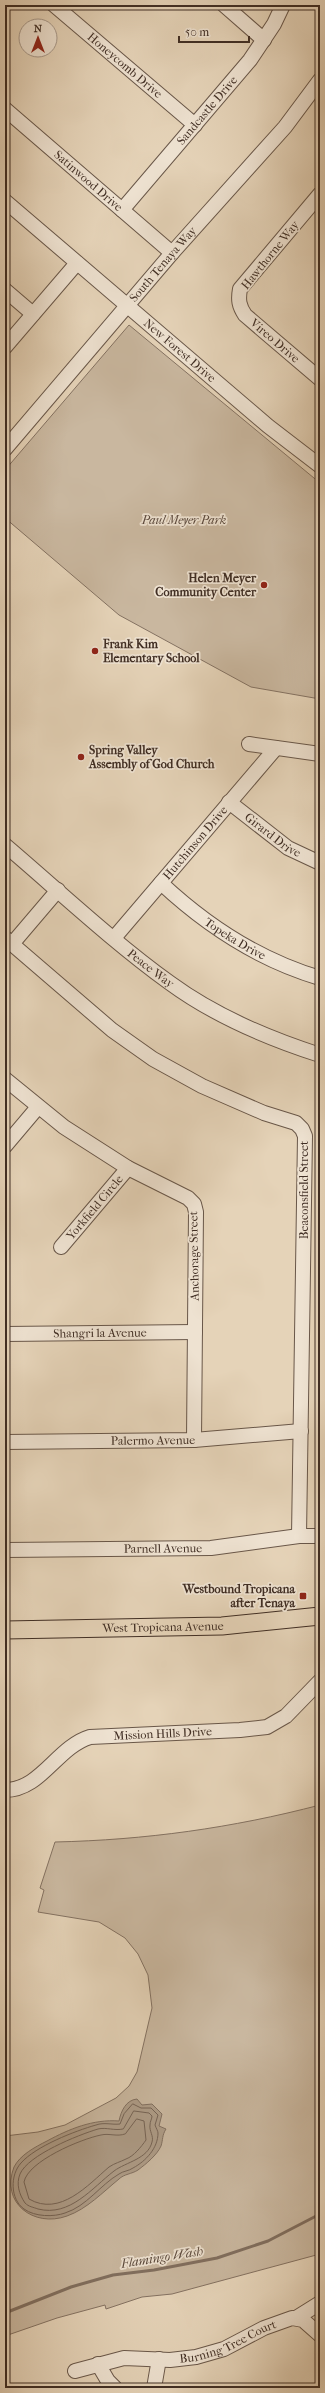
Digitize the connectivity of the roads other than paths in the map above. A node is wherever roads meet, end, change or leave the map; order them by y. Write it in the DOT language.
graph roads {
  1 [pos="54,5"];
  2 [pos="224,5"];
  3 [pos="283,5"];
  4 [pos="264,40"];
  5 [pos="320,80"];
  6 [pos="5,109"];
  7 [pos="195,125"];
  8 [pos="320,194"];
  9 [pos="5,201"];
  10 [pos="122,210"];
  11 [pos="172,253"];
  12 [pos="77,263"];
  13 [pos="5,290"];
  14 [pos="238,298"];
  15 [pos="127,306"];
  16 [pos="33,314"];
  17 [pos="5,347"];
  18 [pos="320,379"];
  19 [pos="5,449"];
  20 [pos="320,466"];
  21 [pos="249,744"];
  22 [pos="276,748"];
  23 [pos="320,754"];
  24 [pos="229,802"];
  25 [pos="5,845"];
  26 [pos="320,863"];
  27 [pos="161,883"];
  28 [pos="58,890"];
  29 [pos="114,938"];
  30 [pos="8,941"];
  31 [pos="320,978"];
  32 [pos="320,1054"];
  33 [pos="5,1079"];
  34 [pos="38,1107"];
  35 [pos="5,1146"];
  36 [pos="128,1168"];
  37 [pos="60,1247"];
  38 [pos="195,1332"];
  39 [pos="5,1334"];
  40 [pos="301,1431"];
  41 [pos="194,1440"];
  42 [pos="5,1442"];
  43 [pos="299,1536"];
  44 [pos="320,1536"];
  45 [pos="5,1550"];
  46 [pos="320,1616"];
  47 [pos="5,1630"];
  48 [pos="320,1681"];
  49 [pos="5,1790"];
  50 [pos="320,2304"];
  51 [pos="296,2318"];
  52 [pos="320,2335"];
  53 [pos="159,2359"];
  54 [pos="98,2364"];
  55 [pos="75,2372"];
  56 [pos="115,2388"];
  57 [pos="154,2388"];
  1 -- 7 [label="street, Honeycomb Drive"];
  2 -- 4 [label="street"];
  3 -- 4 [label="street, Sandcastle Drive"];
  4 -- 7 [label="street, Sandcastle Drive"];
  5 -- 11 [label="street, South Tenaya Way"];
  6 -- 10 [label="street, Satinwood Drive"];
  7 -- 10 [label="street, Sandcastle Drive"];
  8 -- 14 [label="street, Hawthorne Way"];
  9 -- 12 [label="street, New Forest Drive"];
  10 -- 11 [label="street, Satinwood Drive"];
  11 -- 15 [label="street, South Tenaya Way"];
  12 -- 15 [label="street, New Forest Drive"];
  12 -- 16 [label="street"];
  13 -- 16 [label="street"];
  14 -- 18 [label="street, Vireo Drive"];
  15 -- 19 [label="street, South Tenaya Way"];
  15 -- 20 [label="street, New Forest Drive"];
  16 -- 17 [label="street"];
  21 -- 22 [label="street"];
  22 -- 23 [label="street"];
  22 -- 24 [label="street, Hutchinson Drive"];
  24 -- 26 [label="street, Girard Drive"];
  24 -- 27 [label="street, Hutchinson Drive"];
  25 -- 28 [label="street, Peace Way"];
  27 -- 29 [label="street, Hutchinson Drive"];
  27 -- 31 [label="street, Topeka Drive"];
  28 -- 29 [label="street, Peace Way"];
  28 -- 30 [label="street"];
  29 -- 32 [label="street, Peace Way"];
  30 -- 40 [label="street, Beaconsfield Street"];
  33 -- 34 [label="street, Anchorage Street"];
  34 -- 35 [label="street"];
  34 -- 36 [label="street, Anchorage Street"];
  36 -- 37 [label="street, Yorkfield Circle"];
  36 -- 38 [label="street, Anchorage Street"];
  38 -- 39 [label="street, Shangri la Avenue"];
  38 -- 41 [label="street, Anchorage Street"];
  40 -- 41 [label="street, Palermo Avenue"];
  40 -- 43 [label="street, Beaconsfield Street"];
  41 -- 42 [label="street, Palermo Avenue"];
  43 -- 44 [label="street, Parnell Avenue"];
  43 -- 45 [label="street, Parnell Avenue"];
  46 -- 47 [label="main road, West Tropicana Avenue"];
  48 -- 49 [label="street, Mission Hills Drive"];
  50 -- 51 [label="street, Burning Tree Court"];
  51 -- 52 [label="street"];
  51 -- 53 [label="street, Burning Tree Court"];
  53 -- 54 [label="street, Burning Tree Court"];
  53 -- 57 [label="street"];
  54 -- 55 [label="street, Burning Tree Court"];
  54 -- 56 [label="street"];
}
